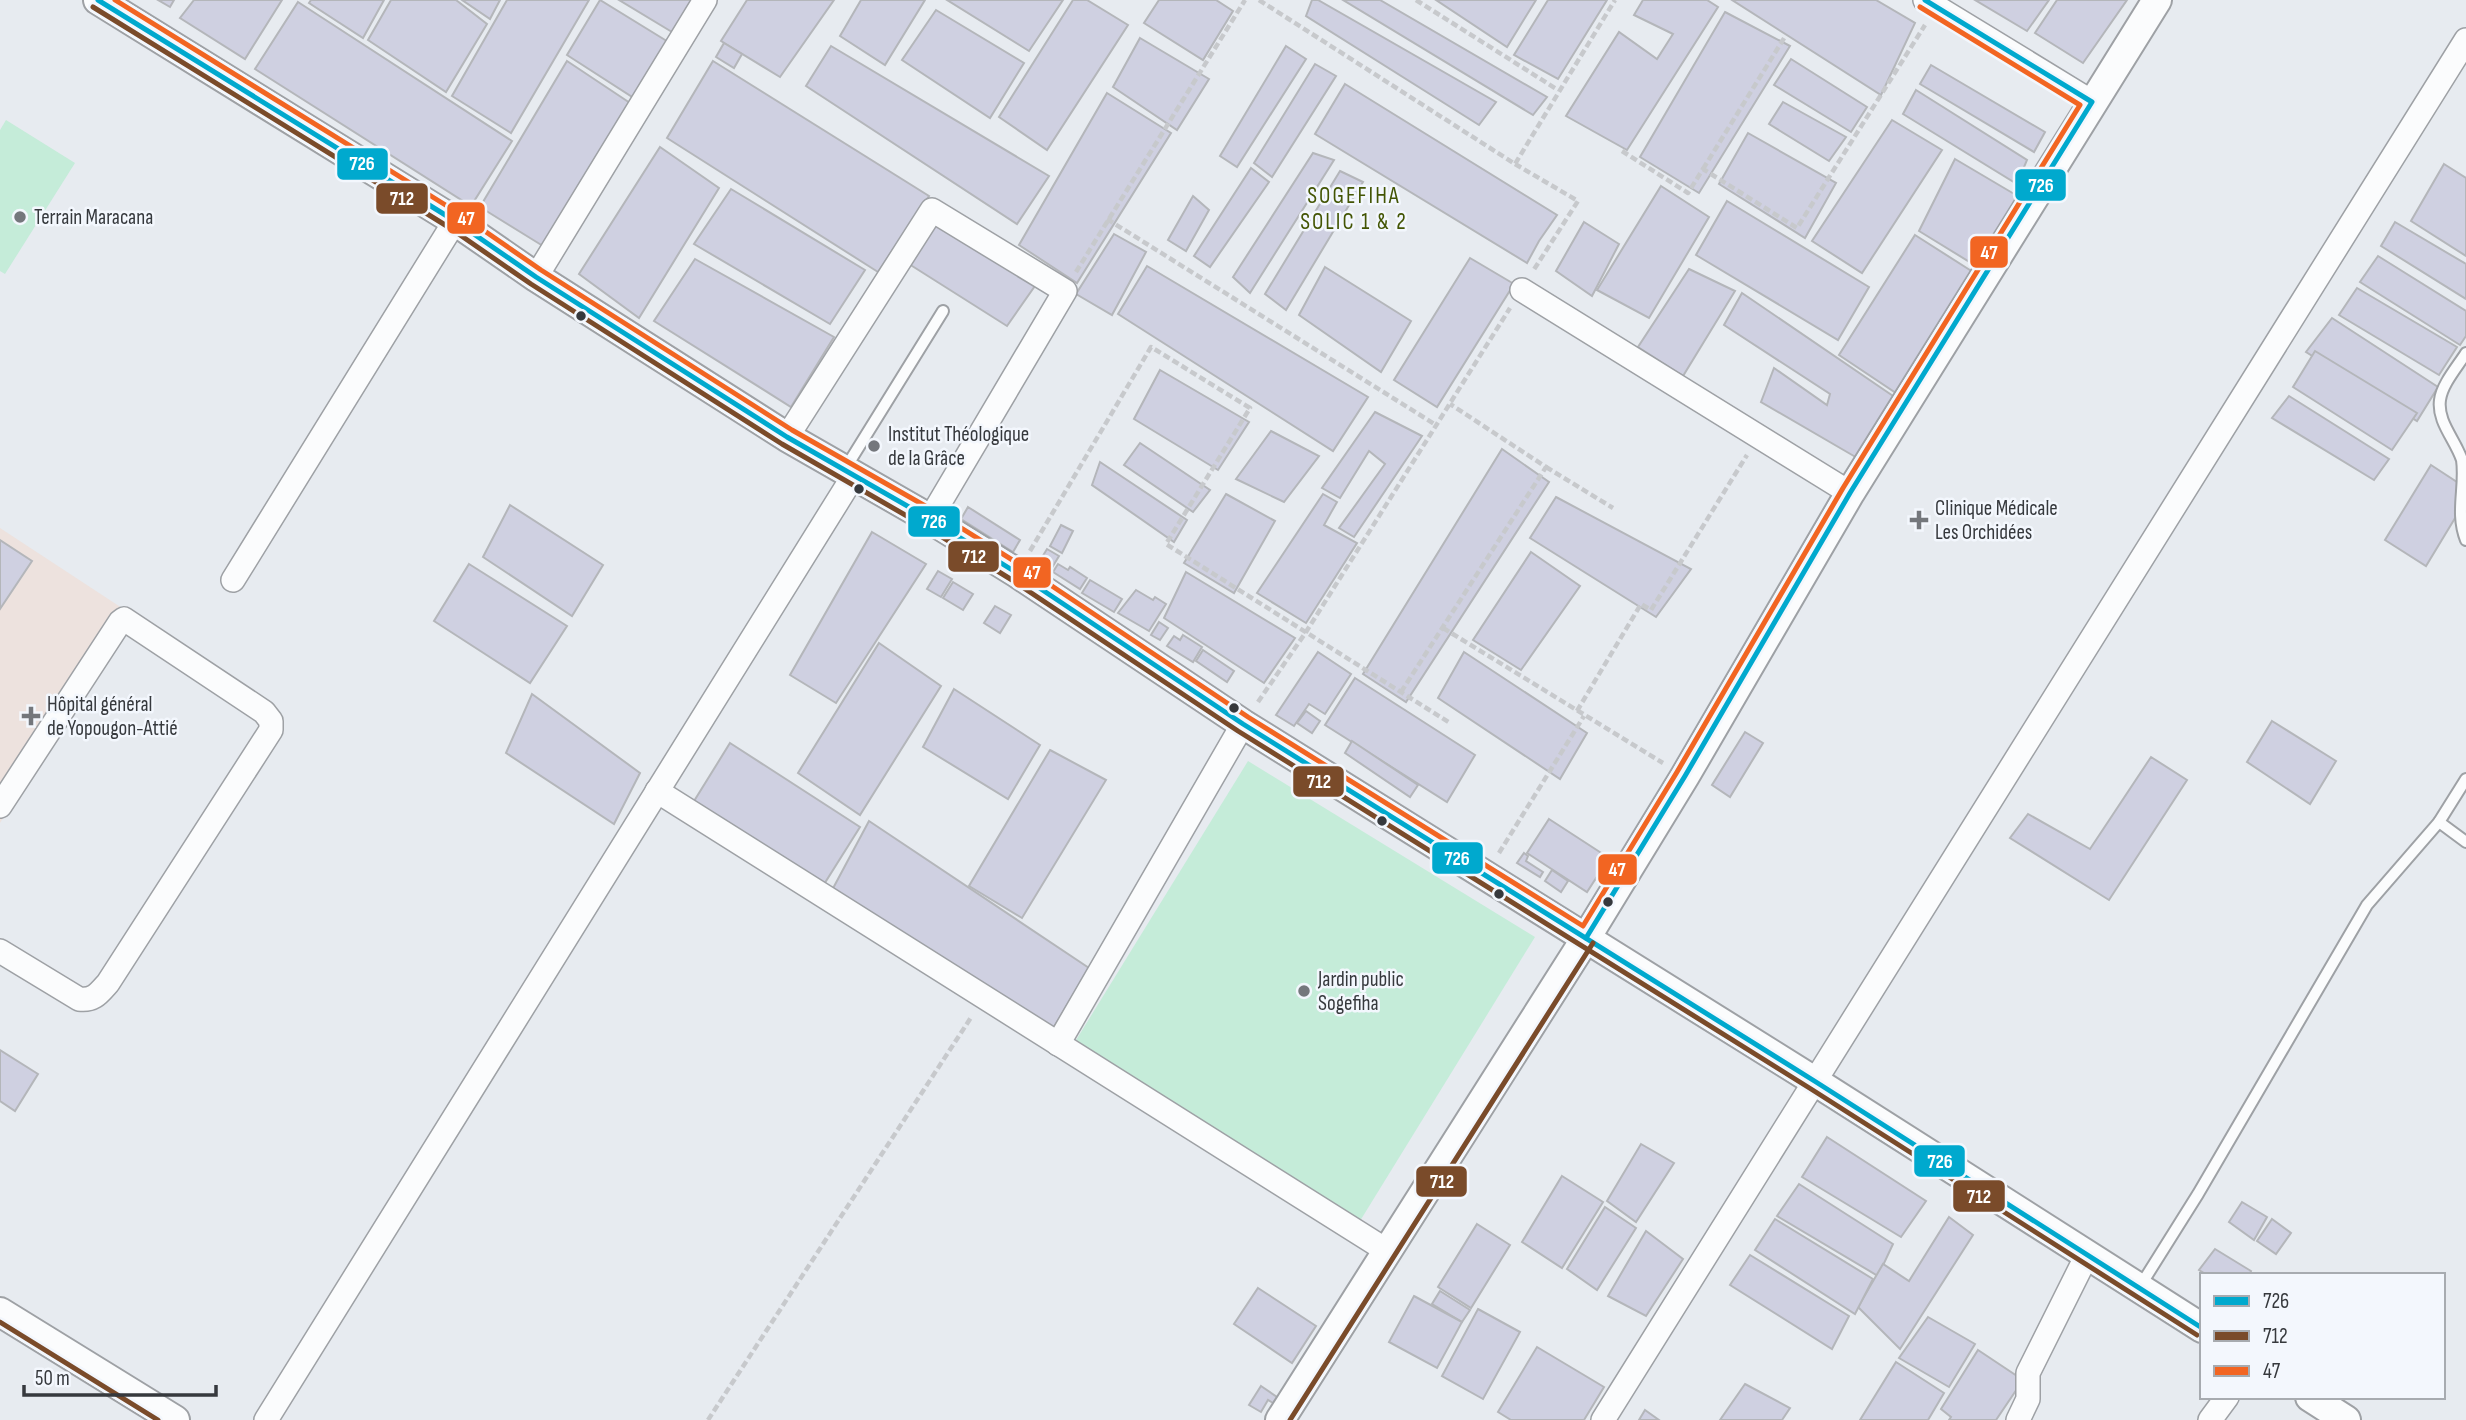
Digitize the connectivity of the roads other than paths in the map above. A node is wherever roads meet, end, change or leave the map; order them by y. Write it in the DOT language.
graph roads {
  1 [pos="98,0"];
  2 [pos="705,0"];
  3 [pos="2157,0"];
  4 [pos="1931,3"];
  5 [pos="2466,40"];
  6 [pos="2092,102"];
  7 [pos="455,221"];
  8 [pos="536,277"];
  9 [pos="1522,290"];
  10 [pos="943,311"];
  11 [pos="2466,352"];
  12 [pos="787,437"];
  13 [pos="849,473"];
  14 [pos="1850,493"];
  15 [pos="930,519"];
  16 [pos="2466,540"];
  17 [pos="233,580"];
  18 [pos="1243,724"];
  19 [pos="2466,779"];
  20 [pos="657,791"];
  21 [pos="0,806"];
  22 [pos="2439,822"];
  23 [pos="2466,842"];
  24 [pos="1586,938"];
  25 [pos="0,951"];
  26 [pos="1058,1044"];
  27 [pos="1816,1082"];
  28 [pos="1389,1252"];
  29 [pos="2087,1255"];
  30 [pos="2138,1288"];
  31 [pos="0,1312"];
  32 [pos="2200,1327"];
  33 [pos="2226,1399"];
  34 [pos="2313,1399"];
  35 [pos="176,1420"];
  36 [pos="266,1420"];
  37 [pos="1280,1420"];
  38 [pos="1603,1420"];
  39 [pos="2018,1420"];
  40 [pos="2210,1420"];
  41 [pos="2346,1420"];
  1 -- 7 [label="street"];
  2 -- 8 [label="street"];
  3 -- 6 [label="street"];
  4 -- 6 [label="street"];
  5 -- 27 [label="street"];
  6 -- 14 [label="street"];
  7 -- 8 [label="street"];
  7 -- 17 [label="street"];
  8 -- 12 [label="street"];
  9 -- 14 [label="street"];
  10 -- 13 [label="lane"];
  11 -- 16 [label="lane"];
  12 -- 13 [label="street"];
  12 -- 15 [label="street"];
  13 -- 15 [label="street"];
  13 -- 20 [label="street"];
  14 -- 24 [label="street"];
  15 -- 18 [label="street"];
  18 -- 24 [label="street"];
  18 -- 26 [label="street"];
  19 -- 22 [label="lane"];
  20 -- 26 [label="street"];
  20 -- 36 [label="street"];
  21 -- 25 [label="street"];
  22 -- 23 [label="lane"];
  22 -- 30 [label="lane"];
  24 -- 27 [label="street"];
  24 -- 28 [label="street"];
  26 -- 28 [label="street"];
  27 -- 29 [label="street"];
  27 -- 38 [label="street"];
  28 -- 37 [label="street"];
  29 -- 30 [label="street"];
  29 -- 39 [label="street"];
  30 -- 32 [label="street"];
  31 -- 35 [label="street"];
  33 -- 40 [label="street"];
  34 -- 41 [label="street"];
}
